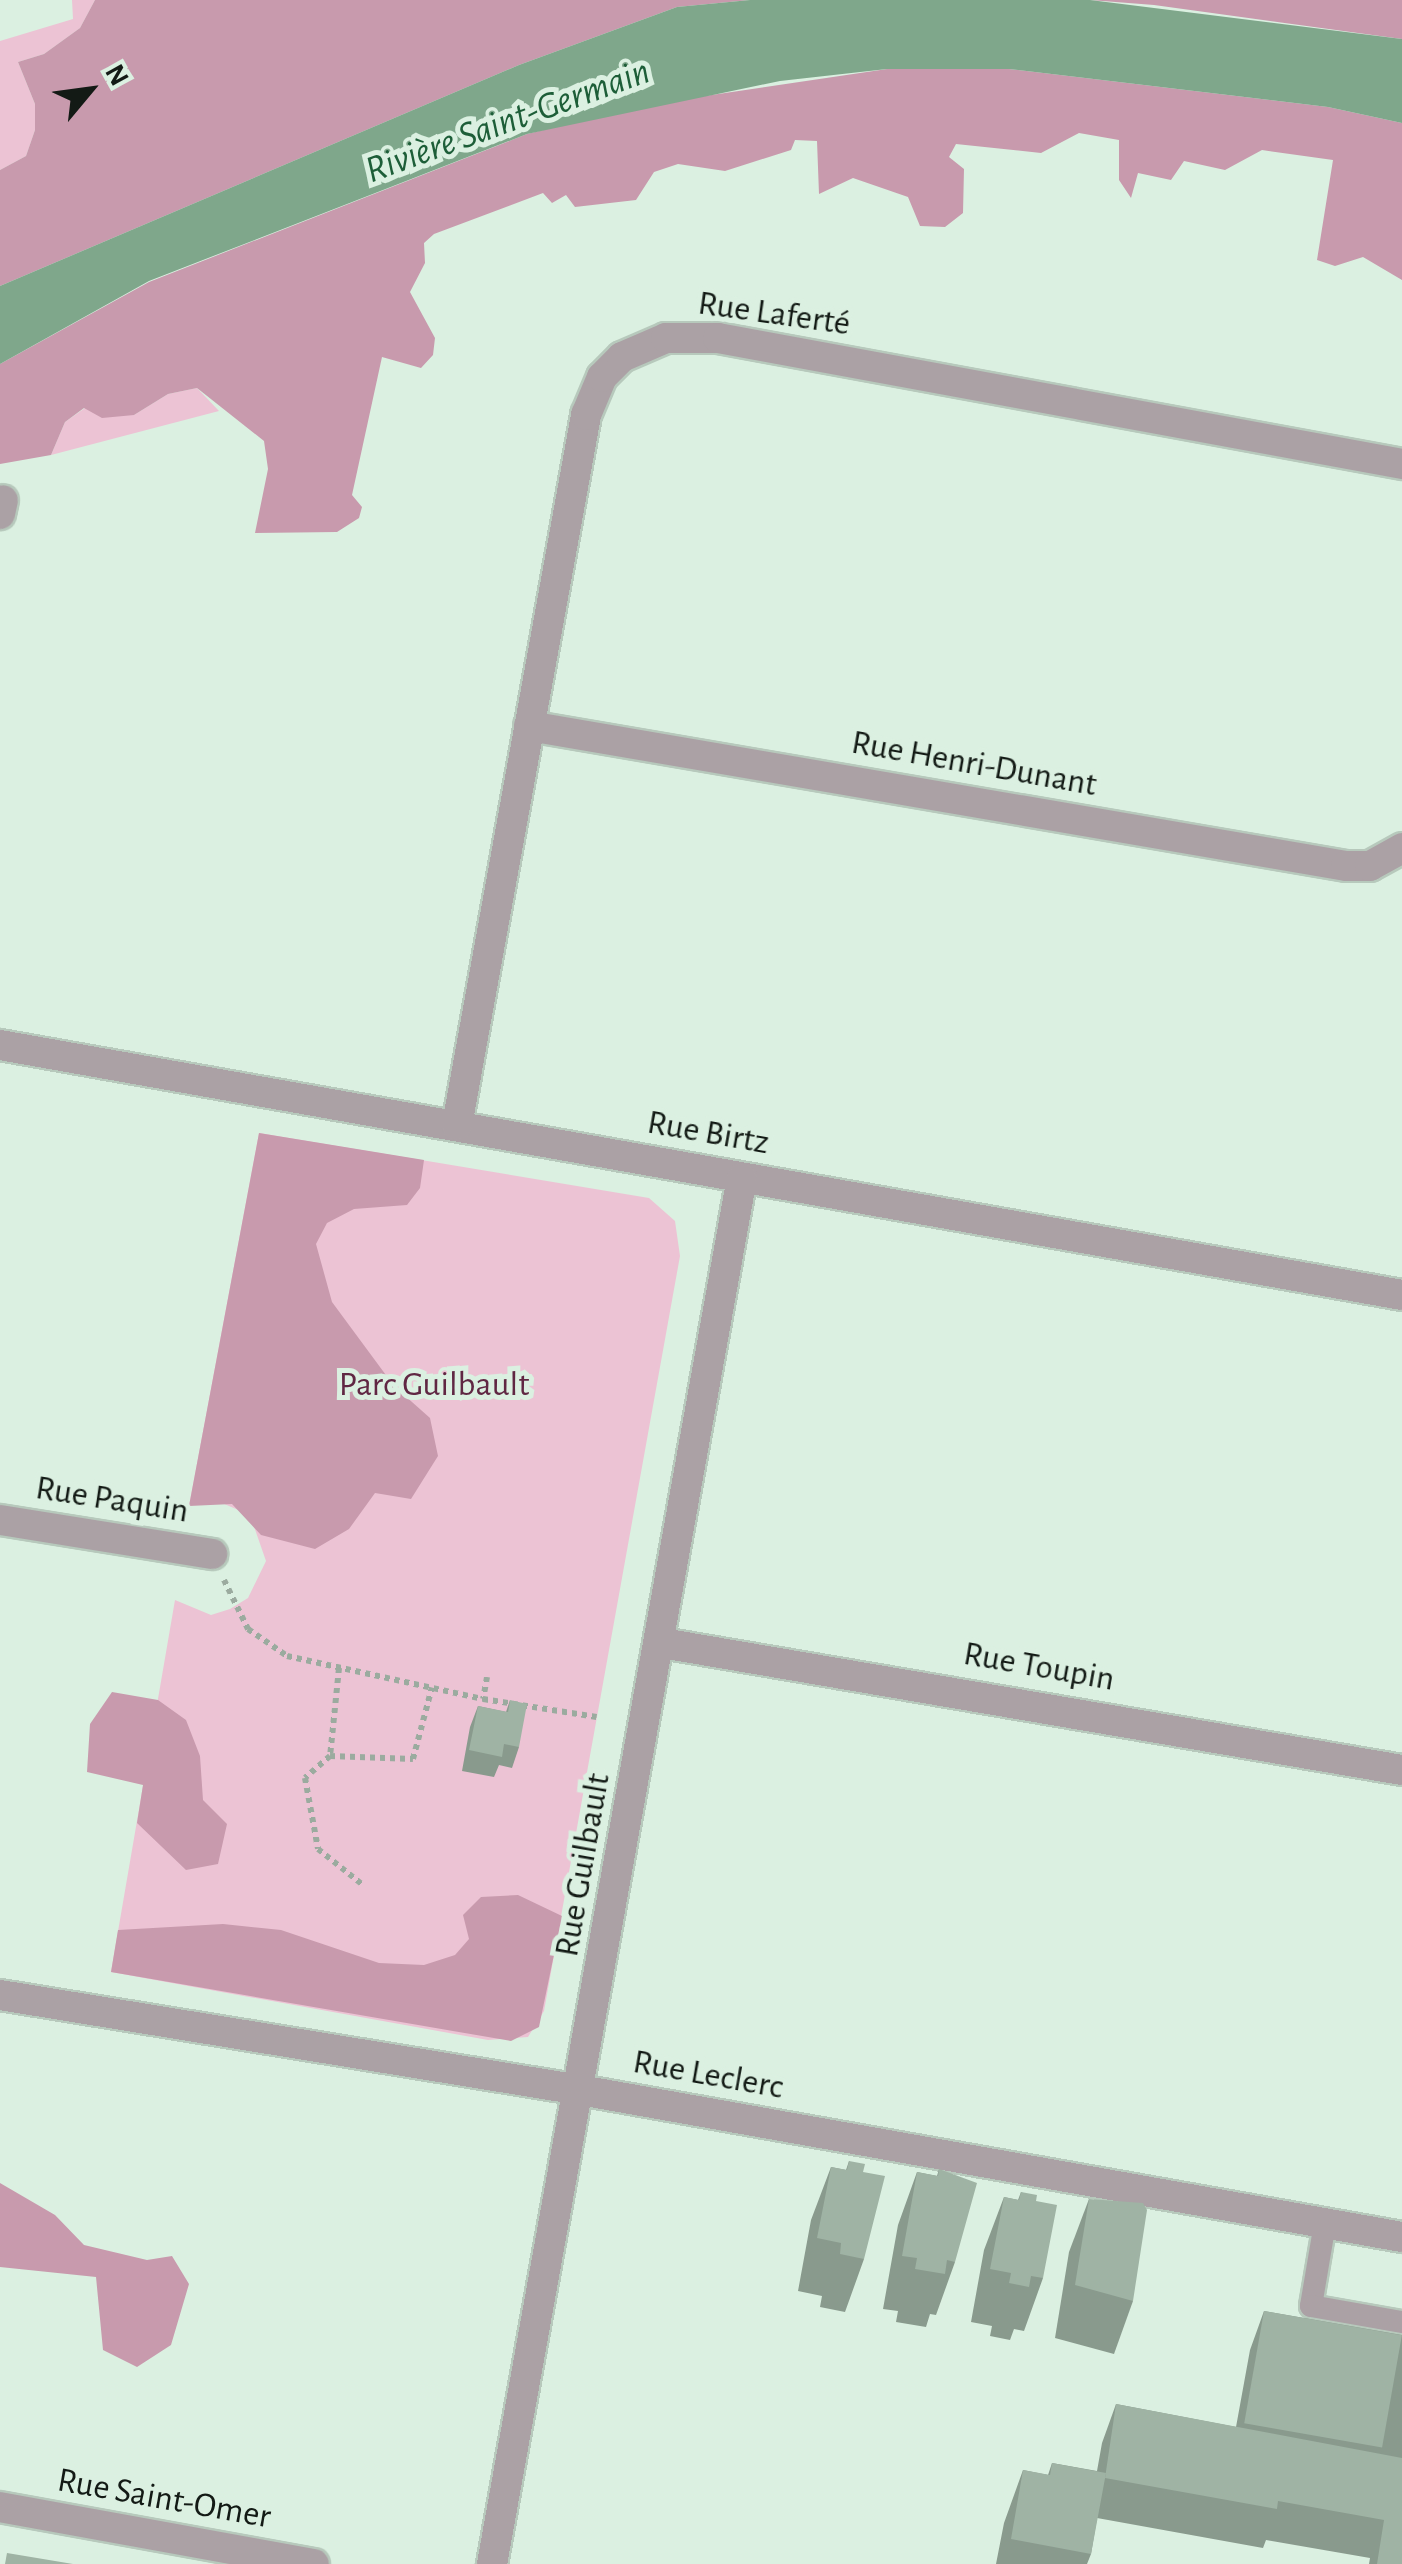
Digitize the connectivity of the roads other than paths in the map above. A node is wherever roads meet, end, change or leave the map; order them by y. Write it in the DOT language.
graph roads {
  1 [pos="1402,464"];
  2 [pos="529,726"];
  3 [pos="1402,848"];
  4 [pos="0,1045"];
  5 [pos="457,1124"];
  6 [pos="742,1178"];
  7 [pos="1402,1295"];
  8 [pos="0,1520"];
  9 [pos="212,1554"];
  10 [pos="662,1643"];
  11 [pos="1402,1770"];
  12 [pos="0,1995"];
  13 [pos="580,2090"];
  14 [pos="1325,2224"];
  15 [pos="1402,2237"];
  16 [pos="1402,2322"];
  17 [pos="0,2507"];
  18 [pos="314,2564"];
  19 [pos="492,2564"];
  1 -- 2 [label="street, Rue Laferté"];
  2 -- 3 [label="street, Rue Henri-Dunant"];
  2 -- 5 [label="street, Rue Laferté"];
  4 -- 5 [label="street, Rue Birtz"];
  5 -- 6 [label="street, Rue Birtz"];
  6 -- 7 [label="street, Rue Birtz"];
  6 -- 10 [label="street, Rue Guilbault"];
  8 -- 9 [label="street, Rue Paquin"];
  10 -- 11 [label="street, Rue Toupin"];
  10 -- 13 [label="street, Rue Guilbault"];
  12 -- 13 [label="street, Rue Leclerc"];
  13 -- 14 [label="street, Rue Leclerc"];
  13 -- 19 [label="street, Rue Guilbault"];
  14 -- 15 [label="street, Rue Leclerc"];
  14 -- 16 [label="lane"];
  17 -- 18 [label="street, Rue Saint-Omer"];
}
